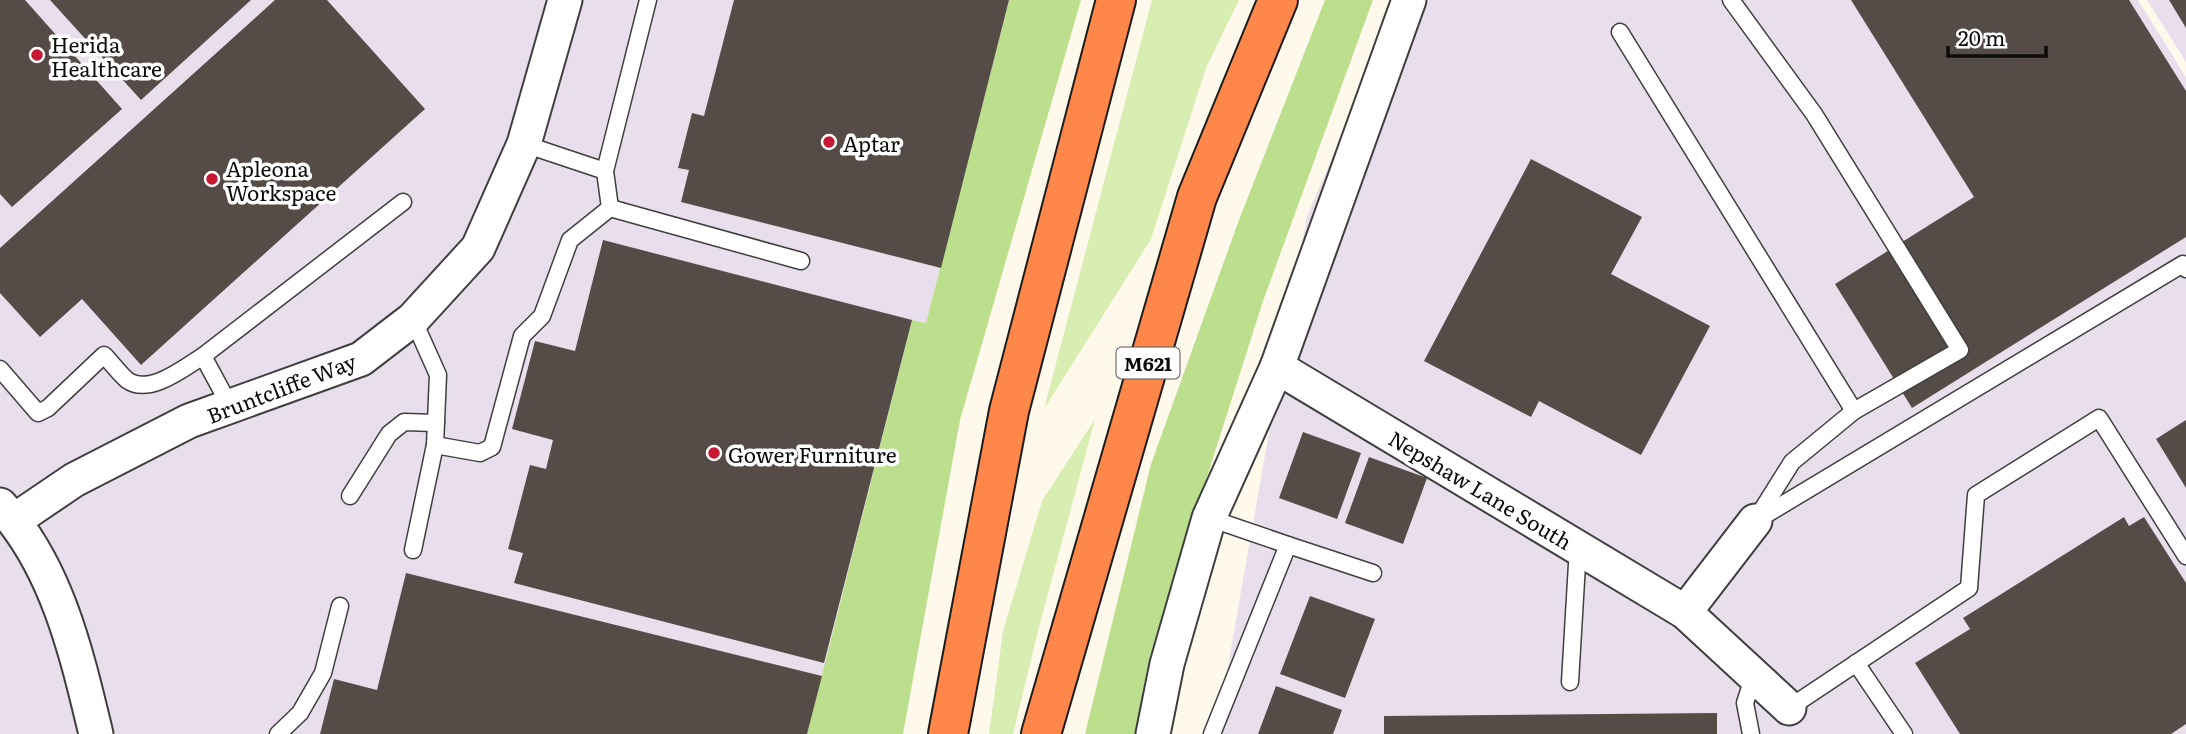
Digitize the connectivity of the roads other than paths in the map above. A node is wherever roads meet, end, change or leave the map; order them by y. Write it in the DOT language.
graph roads {
  1 [pos="648,0"];
  2 [pos="1116,0"];
  3 [pos="1278,0"];
  4 [pos="1409,0"];
  5 [pos="1731,0"];
  6 [pos="560,3"];
  7 [pos="1620,32"];
  8 [pos="524,144"];
  9 [pos="605,171"];
  10 [pos="403,202"];
  11 [pos="610,208"];
  12 [pos="801,261"];
  13 [pos="2186,270"];
  14 [pos="413,319"];
  15 [pos="203,356"];
  16 [pos="1277,367"];
  17 [pos="0,369"];
  18 [pos="230,406"];
  19 [pos="1854,411"];
  20 [pos="436,423"];
  21 [pos="435,445"];
  22 [pos="350,496"];
  23 [pos="7,512"];
  24 [pos="1209,518"];
  25 [pos="1755,521"];
  26 [pos="1288,545"];
  27 [pos="1578,547"];
  28 [pos="414,550"];
  29 [pos="2186,556"];
  30 [pos="1373,573"];
  31 [pos="340,606"];
  32 [pos="1685,612"];
  33 [pos="1856,663"];
  34 [pos="1754,675"];
  35 [pos="1570,682"];
  36 [pos="1789,708"];
  37 [pos="96,734"];
  38 [pos="278,734"];
  39 [pos="948,734"];
  40 [pos="1041,734"];
  41 [pos="1153,734"];
  42 [pos="1212,734"];
  43 [pos="1751,734"];
  44 [pos="1904,734"];
  1 -- 9 [label="lane"];
  2 -- 39 [label="highway"];
  3 -- 40 [label="highway, M621"];
  4 -- 16 [label="street"];
  5 -- 19 [label="lane"];
  6 -- 8 [label="street, Bruntcliffe Way"];
  7 -- 19 [label="lane"];
  8 -- 9 [label="lane"];
  8 -- 14 [label="street, Bruntcliffe Way"];
  9 -- 11 [label="lane"];
  10 -- 15 [label="lane"];
  11 -- 12 [label="lane"];
  11 -- 21 [label="lane"];
  13 -- 25 [label="lane"];
  14 -- 18 [label="street, Bruntcliffe Way"];
  14 -- 20 [label="lane"];
  15 -- 17 [label="lane"];
  15 -- 18 [label="lane"];
  16 -- 24 [label="street"];
  16 -- 27 [label="street, Nepshaw Lane South"];
  18 -- 23 [label="street, Bruntcliffe Way"];
  19 -- 25 [label="lane"];
  20 -- 21 [label="lane"];
  20 -- 22 [label="lane"];
  21 -- 28 [label="lane"];
  23 -- 37 [label="street"];
  24 -- 26 [label="lane"];
  24 -- 41 [label="street"];
  25 -- 32 [label="street"];
  26 -- 30 [label="lane"];
  26 -- 42 [label="lane"];
  27 -- 32 [label="street, Nepshaw Lane South"];
  27 -- 35 [label="lane"];
  29 -- 33 [label="lane"];
  31 -- 38 [label="lane"];
  32 -- 34 [label="street, Nepshaw Lane South"];
  33 -- 36 [label="lane"];
  33 -- 44 [label="lane"];
  34 -- 36 [label="street, Nepshaw Lane South"];
  34 -- 43 [label="lane"];
}
